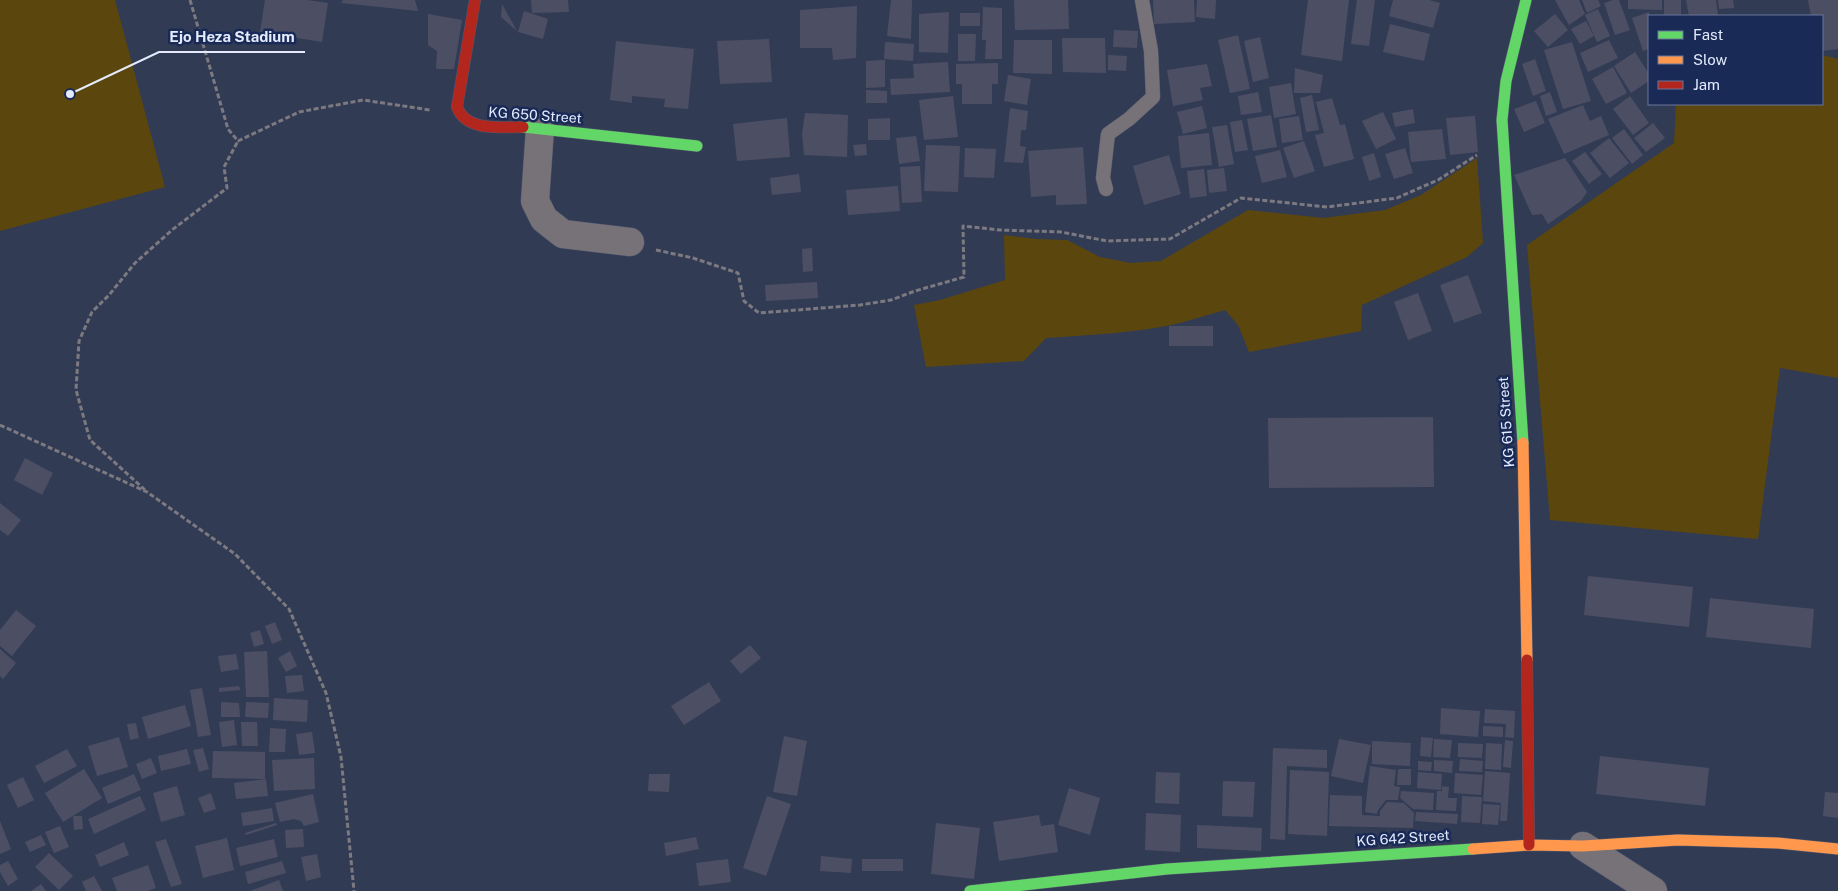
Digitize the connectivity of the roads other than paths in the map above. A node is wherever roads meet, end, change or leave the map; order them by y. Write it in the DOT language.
graph roads {
  1 [pos="475,0"];
  2 [pos="1142,0"];
  3 [pos="1526,0"];
  4 [pos="540,128"];
  5 [pos="697,146"];
  6 [pos="1106,189"];
  7 [pos="630,242"];
  8 [pos="1529,845"];
  9 [pos="1583,846"];
  10 [pos="1838,849"];
  11 [pos="970,891"];
  12 [pos="1653,891"];
  1 -- 4 [label="street, KG 650 Street"];
  2 -- 6 [label="lane"];
  3 -- 8 [label="street, KG 615 Street"];
  4 -- 5 [label="street, KG 650 Street"];
  4 -- 7 [label="street"];
  8 -- 9 [label="street, KG 642 Street"];
  8 -- 11 [label="street, KG 642 Street"];
  9 -- 10 [label="street, KG 642 Street"];
  9 -- 12 [label="street"];
}
